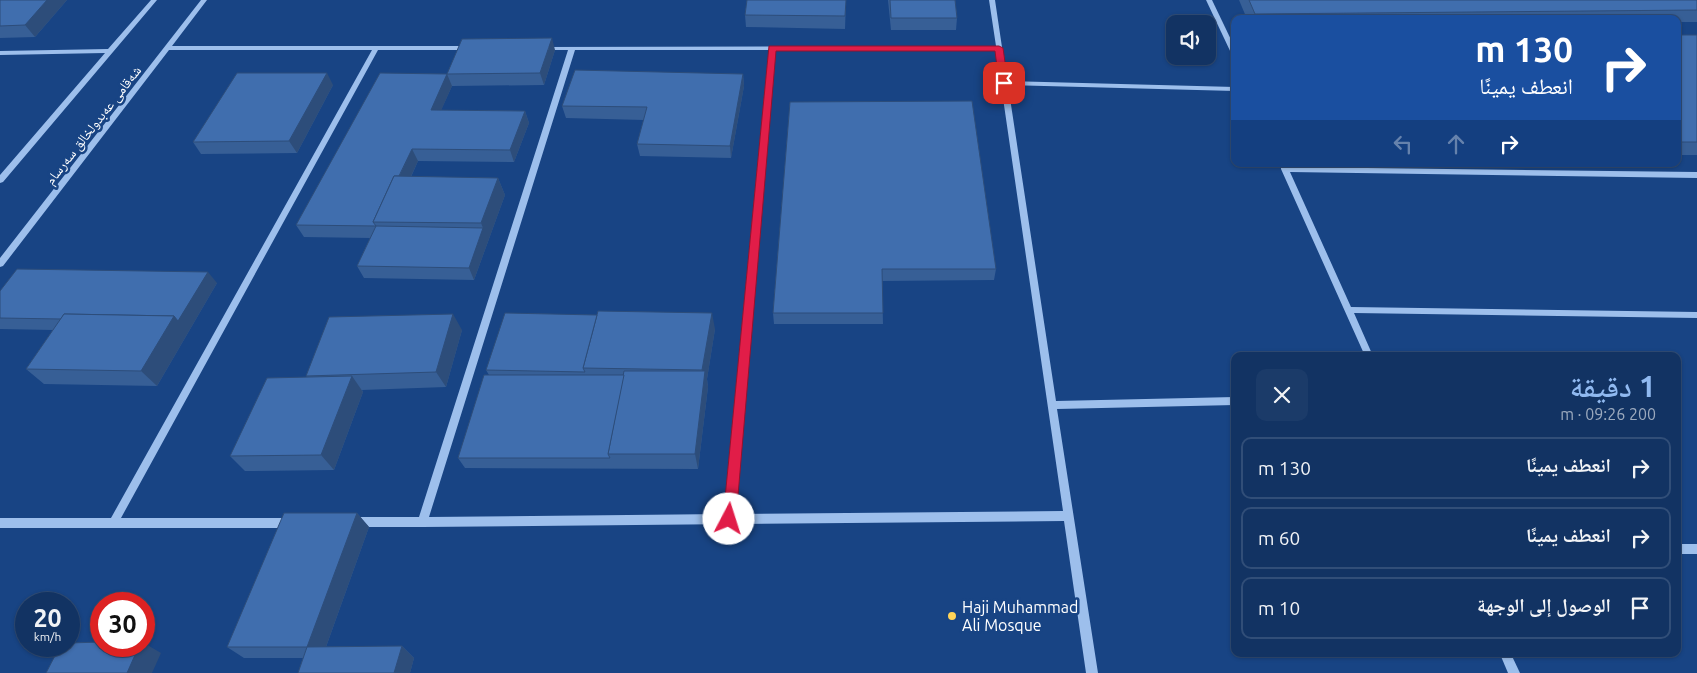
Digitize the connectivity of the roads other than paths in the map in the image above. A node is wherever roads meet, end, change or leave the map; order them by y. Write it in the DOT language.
graph roads {
  1 [pos="154,0"];
  2 [pos="204,0"];
  3 [pos="992,0"];
  4 [pos="1209,0"];
  5 [pos="1226,35"];
  6 [pos="1231,35"];
  7 [pos="1231,46"];
  8 [pos="168,48"];
  9 [pos="376,48"];
  10 [pos="474,48"];
  11 [pos="533,48"];
  12 [pos="572,48"];
  13 [pos="772,48"];
  14 [pos="999,48"];
  15 [pos="111,51"];
  16 [pos="0,53"];
  17 [pos="1004,83"];
  18 [pos="1231,89"];
  19 [pos="1284,167"];
  20 [pos="1330,167"];
  21 [pos="1697,175"];
  22 [pos="0,180"];
  23 [pos="0,264"];
  24 [pos="1348,310"];
  25 [pos="1697,315"];
  26 [pos="1367,352"];
  27 [pos="1231,402"];
  28 [pos="1052,405"];
  29 [pos="1068,516"];
  30 [pos="729,519"];
  31 [pos="342,522"];
  32 [pos="422,522"];
  33 [pos="0,523"];
  34 [pos="303,523"];
  35 [pos="113,524"];
  36 [pos="1681,549"];
  37 [pos="1697,549"];
  38 [pos="1506,657"];
  39 [pos="1092,673"];
  40 [pos="1514,673"];
  1 -- 15 [label="street"];
  2 -- 8 [label="street, شەقامی عەبدولخالق سەرسام"];
  3 -- 14 [label="street"];
  4 -- 5 [label="street"];
  5 -- 6 [label="street"];
  5 -- 7 [label="street"];
  8 -- 9 [label="street"];
  8 -- 23 [label="street, شەقامی عەبدولخالق سەرسام"];
  9 -- 10 [label="street"];
  9 -- 35 [label="street"];
  11 -- 12 [label="street"];
  12 -- 13 [label="street"];
  12 -- 32 [label="street"];
  13 -- 14 [label="street"];
  13 -- 30 [label="street"];
  14 -- 17 [label="street"];
  15 -- 16 [label="street"];
  15 -- 22 [label="street"];
  17 -- 18 [label="street"];
  17 -- 28 [label="street"];
  19 -- 24 [label="street"];
  20 -- 21 [label="street"];
  24 -- 25 [label="street"];
  24 -- 26 [label="street"];
  27 -- 28 [label="street"];
  28 -- 29 [label="street"];
  29 -- 30 [label="street"];
  29 -- 39 [label="street"];
  30 -- 32 [label="street"];
  31 -- 32 [label="street"];
  33 -- 35 [label="street"];
  34 -- 35 [label="street"];
  36 -- 37 [label="street"];
  38 -- 40 [label="street"];
}
